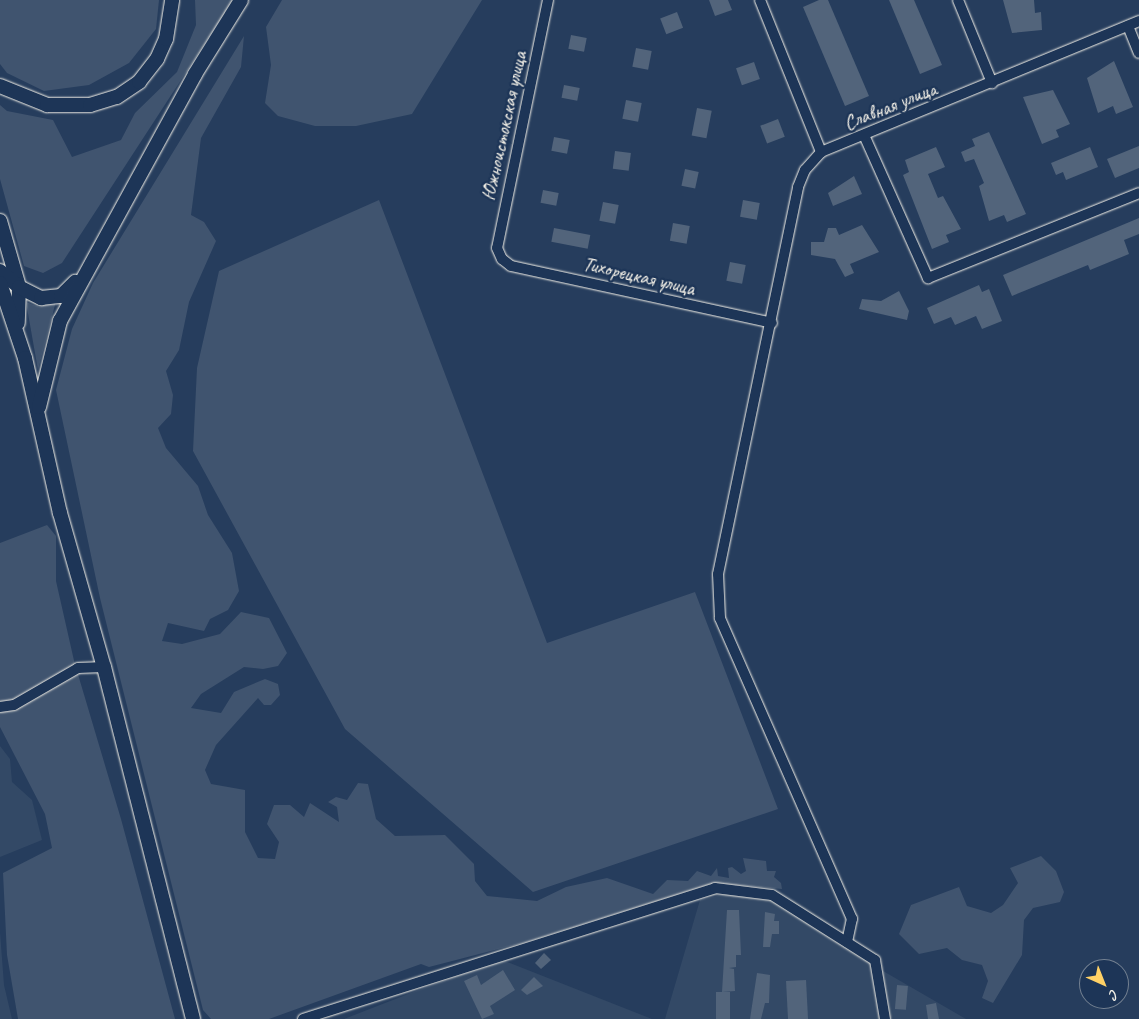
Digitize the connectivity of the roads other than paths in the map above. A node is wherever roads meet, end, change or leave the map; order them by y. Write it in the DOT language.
graph roads {
  1 [pos="172,0"];
  2 [pos="241,0"];
  3 [pos="548,0"];
  4 [pos="760,0"];
  5 [pos="958,0"];
  6 [pos="1139,21"];
  7 [pos="1128,26"];
  8 [pos="1139,53"];
  9 [pos="992,83"];
  10 [pos="0,86"];
  11 [pos="864,135"];
  12 [pos="822,152"];
  13 [pos="1139,193"];
  14 [pos="0,222"];
  15 [pos="502,259"];
  16 [pos="86,267"];
  17 [pos="0,271"];
  18 [pos="0,283"];
  19 [pos="19,288"];
  20 [pos="772,324"];
  21 [pos="18,332"];
  22 [pos="38,410"];
  23 [pos="104,667"];
  24 [pos="0,707"];
  25 [pos="847,942"];
  26 [pos="193,1019"];
  27 [pos="303,1019"];
  28 [pos="885,1019"];
  1 -- 10 [label="street"];
  2 -- 16 [label="street"];
  3 -- 15 [label="street, Южноистокская улица"];
  4 -- 12 [label="street"];
  5 -- 9 [label="street"];
  6 -- 7 [label="street, Славная улица"];
  7 -- 8 [label="street"];
  7 -- 9 [label="street, Славная улица"];
  9 -- 11 [label="street, Славная улица"];
  11 -- 12 [label="street, Славная улица"];
  11 -- 13 [label="street"];
  12 -- 20 [label="street, Славная улица"];
  14 -- 19 [label="street"];
  15 -- 20 [label="street, Тихорецкая улица"];
  16 -- 19 [label="street"];
  16 -- 22 [label="street"];
  17 -- 19 [label="street"];
  18 -- 21 [label="street"];
  19 -- 21 [label="street"];
  20 -- 25 [label="street, Славная улица"];
  21 -- 22 [label="street"];
  22 -- 23 [label="street"];
  23 -- 24 [label="street"];
  23 -- 26 [label="street"];
  25 -- 27 [label="street"];
  25 -- 28 [label="street"];
}
